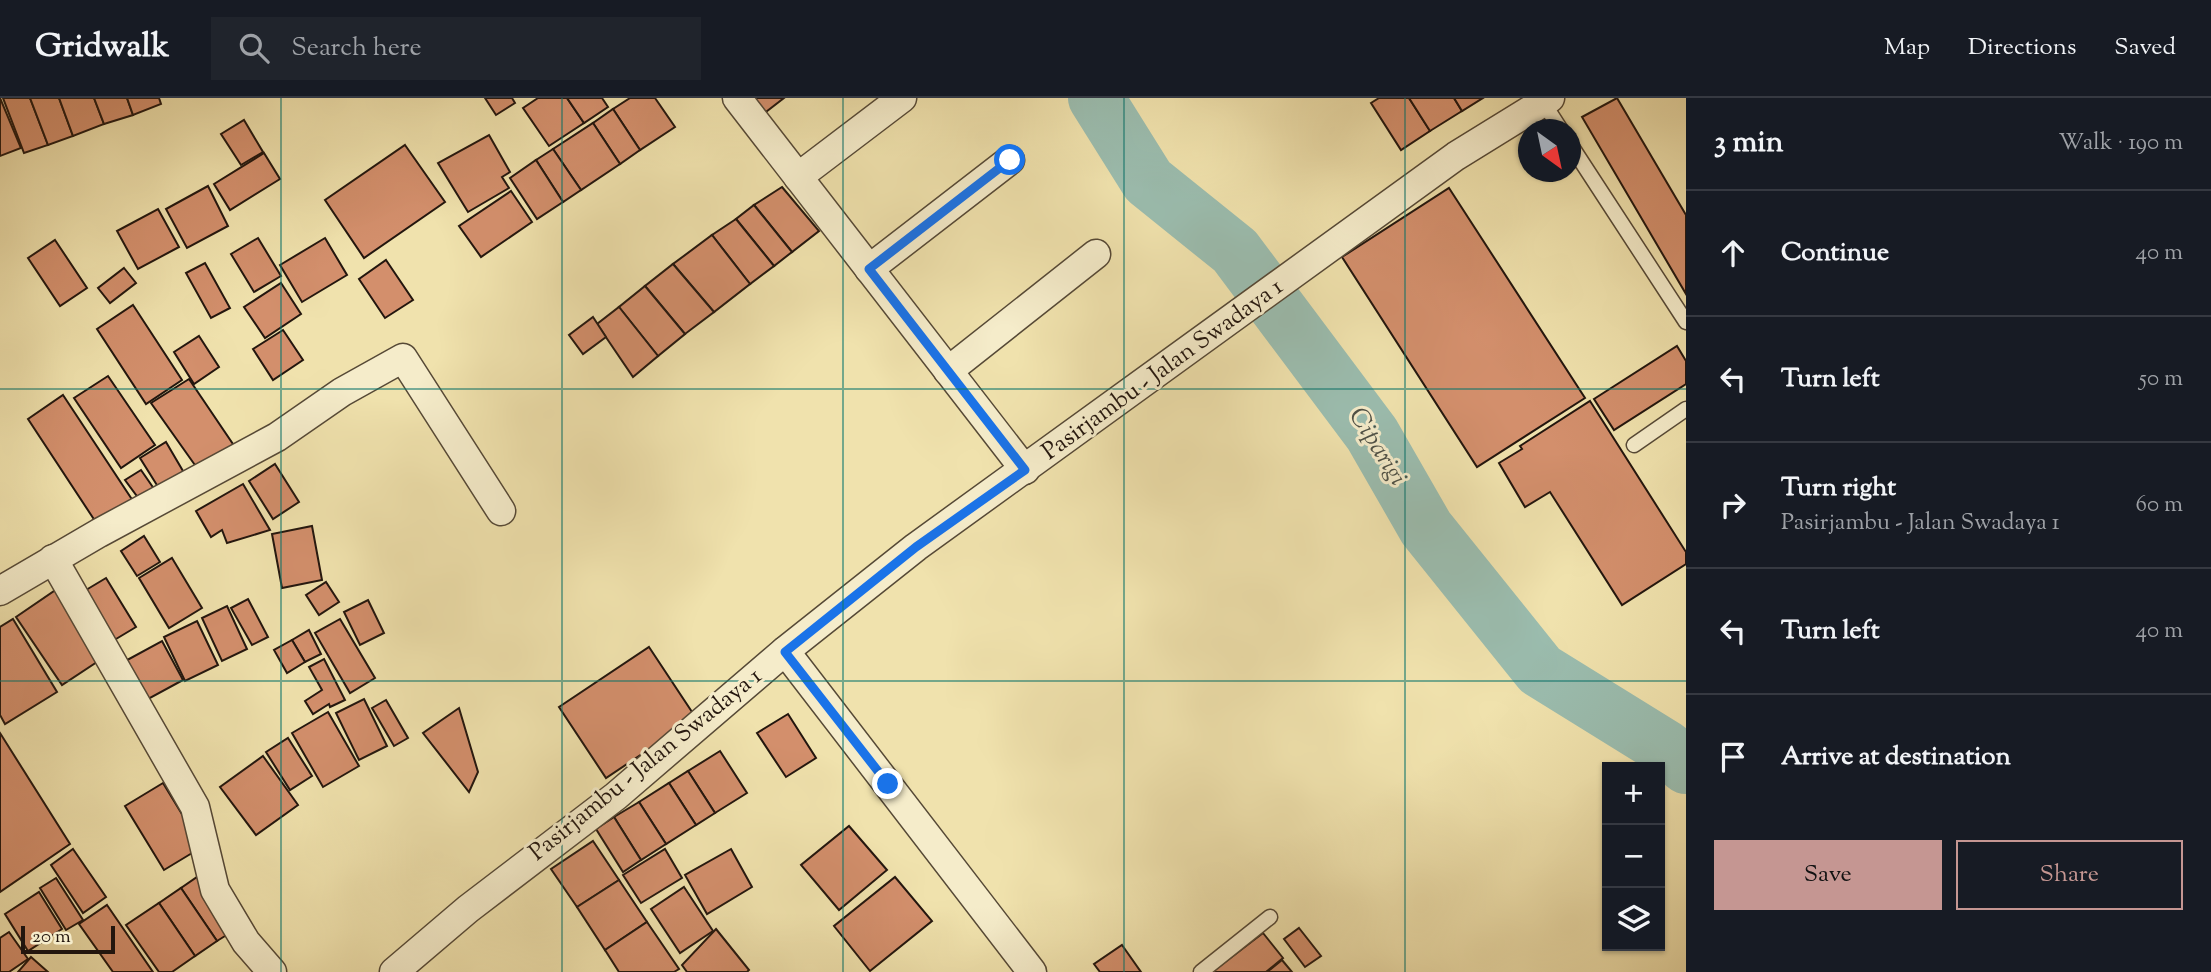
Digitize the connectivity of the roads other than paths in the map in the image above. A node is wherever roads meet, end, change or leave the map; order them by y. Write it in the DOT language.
graph roads {
  1 [pos="737,98"];
  2 [pos="902,98"];
  3 [pos="1547,100"];
  4 [pos="1556,119"];
  5 [pos="1010,160"];
  6 [pos="1581,161"];
  7 [pos="797,177"];
  8 [pos="1096,254"];
  9 [pos="869,269"];
  10 [pos="1686,322"];
  11 [pos="948,371"];
  12 [pos="1686,410"];
  13 [pos="1634,445"];
  14 [pos="1025,470"];
  15 [pos="501,511"];
  16 [pos="53,559"];
  17 [pos="0,591"];
  18 [pos="785,652"];
  19 [pos="1270,918"];
  20 [pos="272,972"];
  21 [pos="394,972"];
  22 [pos="1032,972"];
  23 [pos="1201,972"];
  1 -- 7 [label="street"];
  2 -- 7 [label="street"];
  3 -- 4 [label="lane"];
  3 -- 14 [label="street, Pasirjambu - Jalan Swadaya 1"];
  5 -- 9 [label="street"];
  6 -- 10 [label="lane"];
  7 -- 9 [label="street"];
  8 -- 11 [label="street"];
  9 -- 11 [label="street"];
  11 -- 14 [label="street"];
  12 -- 13 [label="lane"];
  14 -- 18 [label="street, Pasirjambu - Jalan Swadaya 1"];
  15 -- 16 [label="street"];
  16 -- 17 [label="street"];
  16 -- 20 [label="street"];
  18 -- 21 [label="street, Pasirjambu - Jalan Swadaya 1"];
  18 -- 22 [label="street"];
  19 -- 23 [label="lane"];
}
